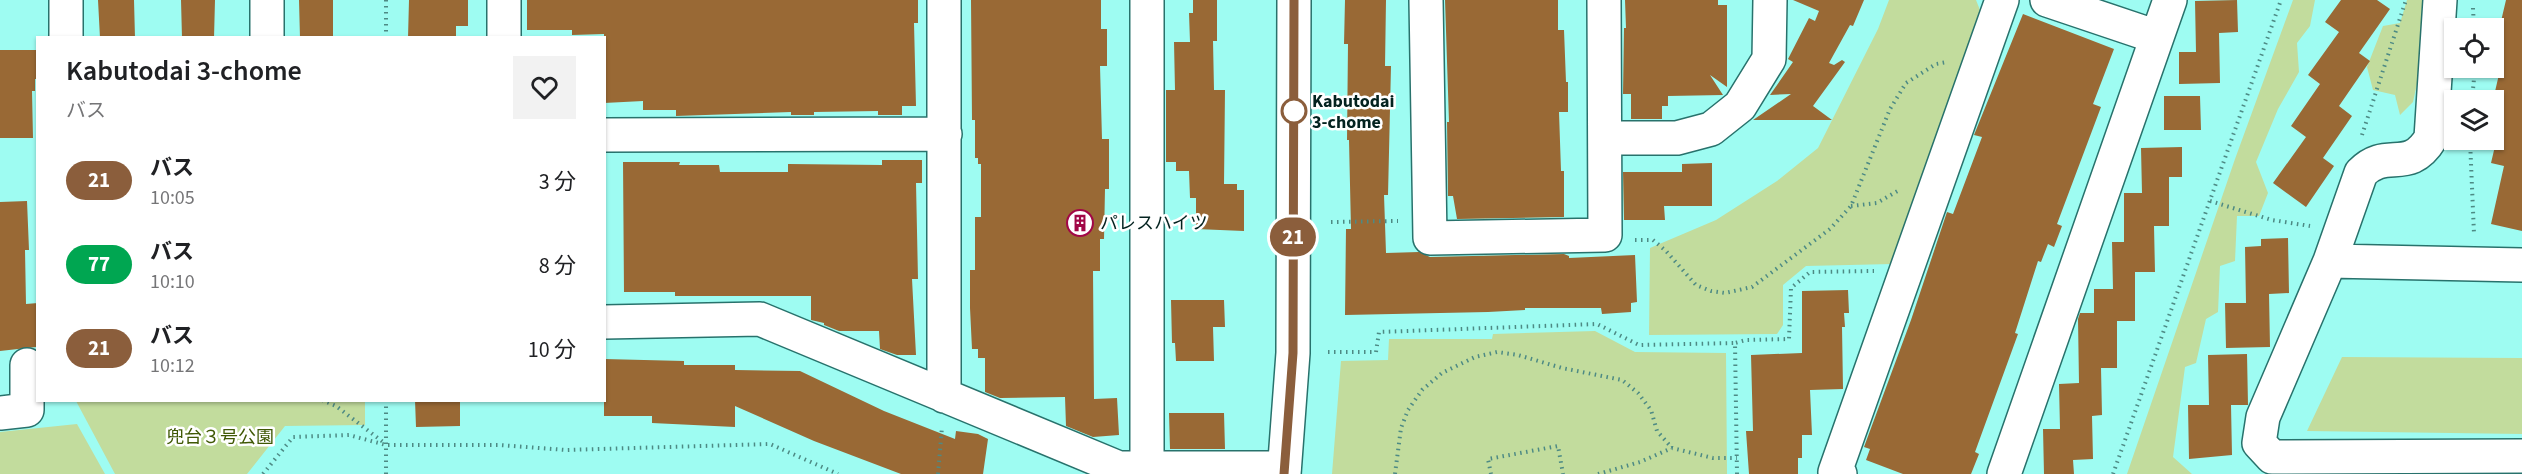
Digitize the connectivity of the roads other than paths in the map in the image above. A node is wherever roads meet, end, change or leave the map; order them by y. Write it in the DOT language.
graph roads {
  1 [pos="66,0"];
  2 [pos="267,0"];
  3 [pos="504,0"];
  4 [pos="944,0"];
  5 [pos="1147,0"];
  6 [pos="1294,0"];
  7 [pos="1426,0"];
  8 [pos="1604,0"];
  9 [pos="1770,0"];
  10 [pos="2002,0"];
  11 [pos="2047,0"];
  12 [pos="2170,0"];
  13 [pos="2440,0"];
  14 [pos="66,36"];
  15 [pos="267,36"];
  16 [pos="504,36"];
  17 [pos="2157,37"];
  18 [pos="945,134"];
  19 [pos="606,135"];
  20 [pos="1605,138"];
  21 [pos="2330,261"];
  22 [pos="2522,265"];
  23 [pos="606,322"];
  24 [pos="22,365"];
  25 [pos="944,396"];
  26 [pos="0,413"];
  27 [pos="2522,456"];
  28 [pos="1147,468"];
  29 [pos="1284,471"];
  30 [pos="1840,474"];
  31 [pos="2004,474"];
  1 -- 14 [label="street"];
  2 -- 15 [label="street"];
  3 -- 16 [label="street"];
  4 -- 18 [label="street"];
  5 -- 28 [label="street"];
  6 -- 29 [label="street"];
  7 -- 20 [label="street"];
  8 -- 20 [label="street"];
  9 -- 20 [label="street"];
  10 -- 30 [label="street"];
  11 -- 17 [label="street"];
  12 -- 17 [label="street"];
  13 -- 21 [label="street"];
  17 -- 31 [label="street"];
  18 -- 19 [label="street"];
  18 -- 25 [label="street"];
  21 -- 22 [label="street"];
  21 -- 27 [label="street"];
  23 -- 25 [label="street"];
  24 -- 26 [label="street"];
  25 -- 28 [label="street"];
  28 -- 29 [label="street"];
}
